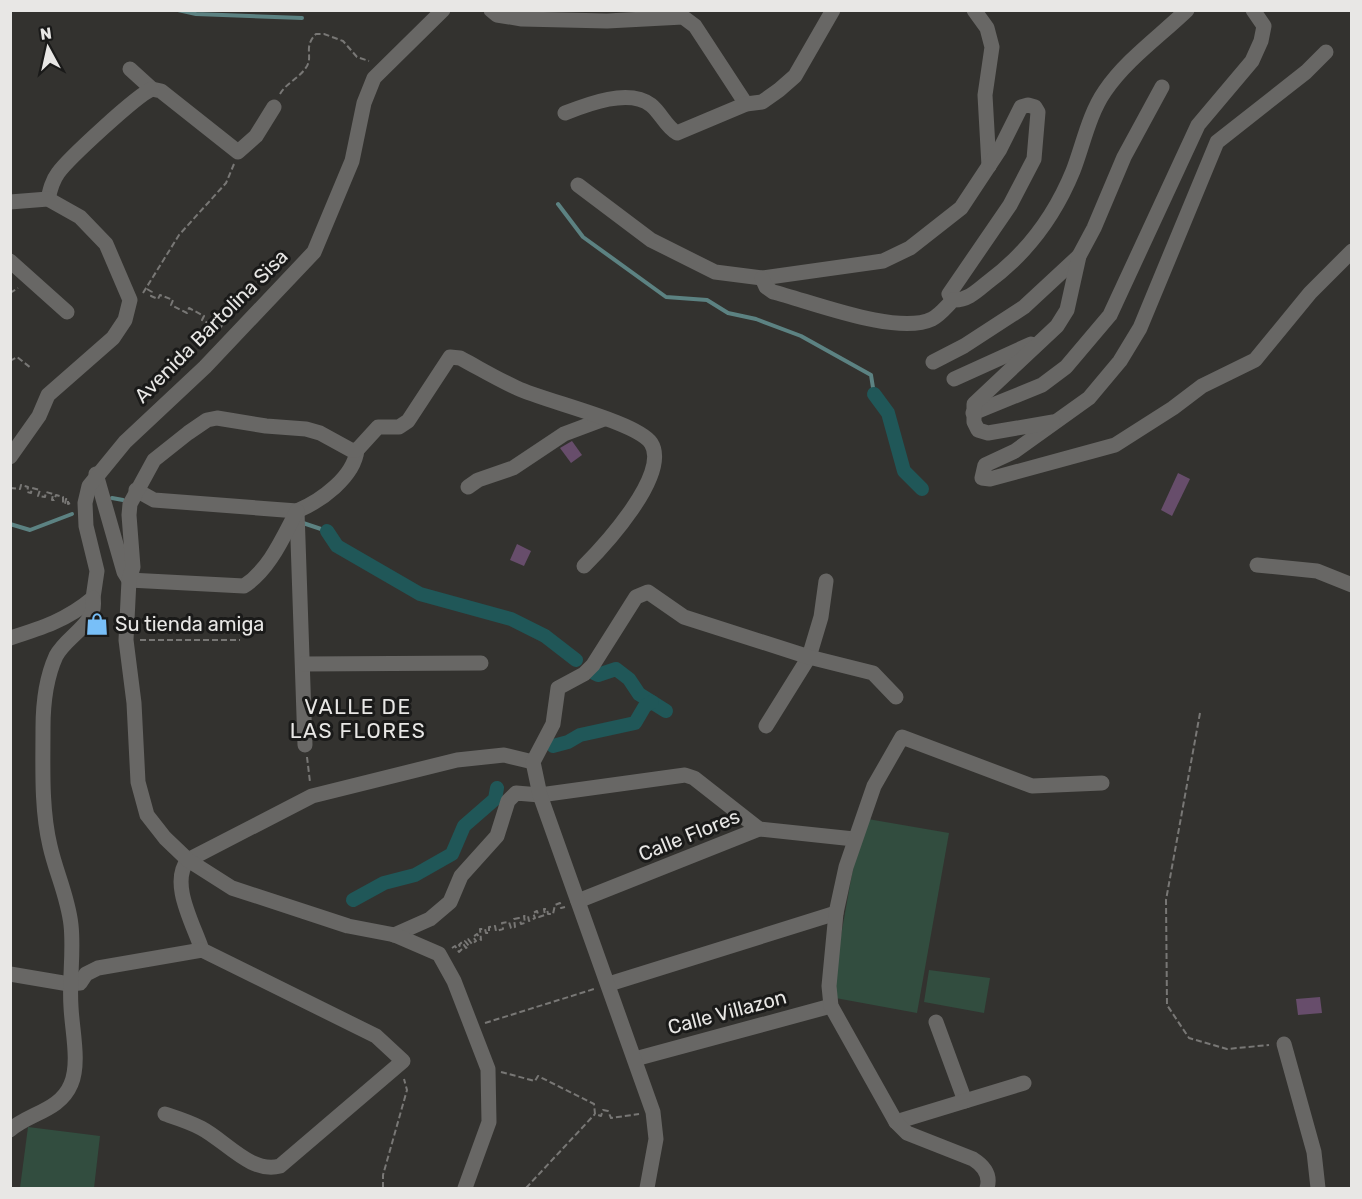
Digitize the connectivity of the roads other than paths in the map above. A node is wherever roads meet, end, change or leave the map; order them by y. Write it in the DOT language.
graph roads {
  1 [pos="443,10"];
  2 [pos="491,10"];
  3 [pos="833,10"];
  4 [pos="974,10"];
  5 [pos="1187,10"];
  6 [pos="1253,10"];
  7 [pos="431,16"];
  8 [pos="1326,52"];
  9 [pos="130,69"];
  10 [pos="1162,87"];
  11 [pos="152,89"];
  12 [pos="746,104"];
  13 [pos="274,107"];
  14 [pos="565,113"];
  15 [pos="989,166"];
  16 [pos="578,185"];
  17 [pos="48,199"];
  18 [pos="10,202"];
  19 [pos="1352,250"];
  20 [pos="1079,256"];
  21 [pos="10,261"];
  22 [pos="762,278"];
  23 [pos="953,300"];
  24 [pos="67,312"];
  25 [pos="1045,337"];
  26 [pos="933,362"];
  27 [pos="954,379"];
  28 [pos="973,413"];
  29 [pos="604,419"];
  30 [pos="1059,421"];
  31 [pos="357,450"];
  32 [pos="10,457"];
  33 [pos="96,474"];
  34 [pos="468,487"];
  35 [pos="136,490"];
  36 [pos="297,511"];
  37 [pos="1257,565"];
  38 [pos="584,566"];
  39 [pos="129,579"];
  40 [pos="826,581"];
  41 [pos="1352,585"];
  42 [pos="93,598"];
  43 [pos="10,638"];
  44 [pos="809,657"];
  45 [pos="481,663"];
  46 [pos="304,664"];
  47 [pos="896,698"];
  48 [pos="766,726"];
  49 [pos="305,745"];
  50 [pos="533,762"];
  51 [pos="1102,783"];
  52 [pos="540,795"];
  53 [pos="759,829"];
  54 [pos="854,838"];
  55 [pos="188,860"];
  56 [pos="577,899"];
  57 [pos="836,913"];
  58 [pos="394,935"];
  59 [pos="202,950"];
  60 [pos="10,974"];
  61 [pos="69,984"];
  62 [pos="609,984"];
  63 [pos="831,1006"];
  64 [pos="936,1022"];
  65 [pos="1284,1044"];
  66 [pos="635,1059"];
  67 [pos="1024,1083"];
  68 [pos="965,1101"];
  69 [pos="165,1114"];
  70 [pos="896,1122"];
  71 [pos="10,1130"];
  72 [pos="465,1188"];
  73 [pos="647,1188"];
  74 [pos="987,1188"];
  75 [pos="1318,1188"];
  1 -- 7 [label="street, Avenida Bartolina Sisa"];
  2 -- 12 [label="street"];
  3 -- 12 [label="street"];
  4 -- 15 [label="street"];
  5 -- 23 [label="street"];
  6 -- 28 [label="street"];
  7 -- 33 [label="street, Avenida Bartolina Sisa"];
  8 -- 30 [label="street"];
  9 -- 11 [label="street"];
  10 -- 20 [label="street"];
  11 -- 13 [label="street"];
  11 -- 17 [label="street"];
  12 -- 14 [label="street"];
  15 -- 22 [label="street"];
  15 -- 23 [label="street"];
  16 -- 22 [label="street"];
  17 -- 18 [label="street"];
  17 -- 32 [label="street"];
  19 -- 30 [label="street"];
  20 -- 25 [label="street"];
  20 -- 26 [label="street"];
  21 -- 24 [label="street"];
  22 -- 23 [label="street"];
  25 -- 27 [label="street"];
  25 -- 28 [label="street"];
  28 -- 30 [label="street"];
  29 -- 31 [label="street"];
  29 -- 34 [label="street"];
  29 -- 38 [label="street"];
  31 -- 35 [label="street"];
  31 -- 36 [label="street"];
  33 -- 39 [label="street"];
  33 -- 42 [label="street, Avenida Bartolina Sisa"];
  35 -- 36 [label="street"];
  35 -- 39 [label="street"];
  36 -- 39 [label="street"];
  36 -- 46 [label="street"];
  37 -- 41 [label="street"];
  39 -- 55 [label="street"];
  40 -- 44 [label="street"];
  42 -- 43 [label="street"];
  42 -- 61 [label="street, Avenida Bartolina Sisa"];
  44 -- 47 [label="street"];
  44 -- 48 [label="street"];
  44 -- 50 [label="street"];
  45 -- 46 [label="street"];
  46 -- 49 [label="street"];
  50 -- 52 [label="street"];
  50 -- 55 [label="street"];
  51 -- 54 [label="street"];
  52 -- 53 [label="street"];
  52 -- 56 [label="street"];
  52 -- 58 [label="street"];
  53 -- 54 [label="street, Calle Flores"];
  53 -- 56 [label="street, Calle Flores"];
  54 -- 57 [label="street"];
  55 -- 58 [label="street"];
  55 -- 59 [label="street"];
  56 -- 62 [label="street"];
  57 -- 62 [label="street"];
  57 -- 63 [label="street"];
  58 -- 72 [label="street"];
  59 -- 61 [label="street"];
  59 -- 69 [label="street"];
  60 -- 61 [label="street"];
  61 -- 71 [label="street, Avenida Bartolina Sisa"];
  62 -- 66 [label="street"];
  63 -- 66 [label="street, Calle Villazon"];
  63 -- 70 [label="street"];
  64 -- 68 [label="street"];
  65 -- 75 [label="street"];
  66 -- 73 [label="street"];
  67 -- 68 [label="street"];
  68 -- 70 [label="street"];
  70 -- 74 [label="street"];
}
